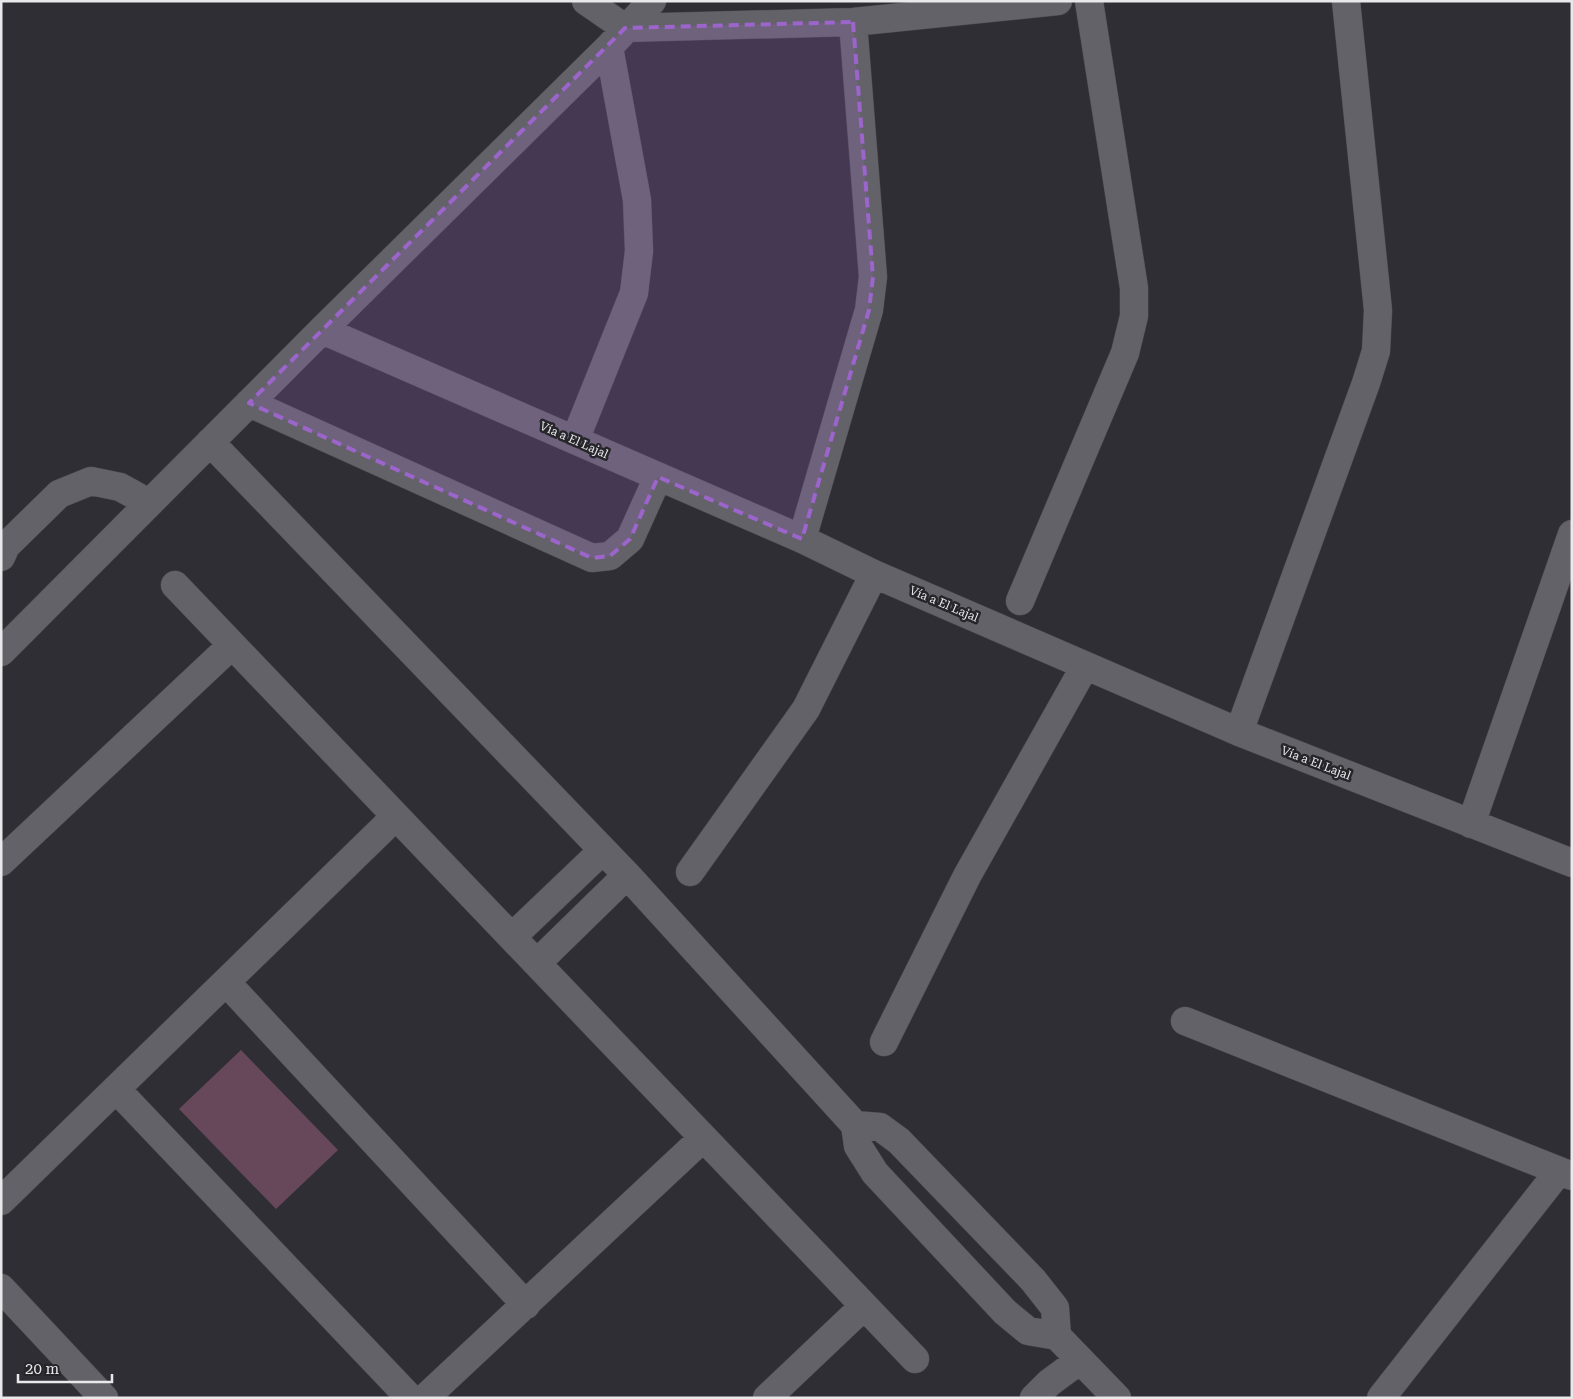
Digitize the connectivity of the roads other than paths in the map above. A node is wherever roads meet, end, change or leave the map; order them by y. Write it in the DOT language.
graph roads {
  1 [pos="586,1"];
  2 [pos="652,1"];
  3 [pos="1058,1"];
  4 [pos="1089,1"];
  5 [pos="1346,1"];
  6 [pos="853,22"];
  7 [pos="617,38"];
  8 [pos="322,330"];
  9 [pos="249,403"];
  10 [pos="574,440"];
  11 [pos="210,442"];
  12 [pos="658,477"];
  13 [pos="149,503"];
  14 [pos="1572,534"];
  15 [pos="802,539"];
  16 [pos="1,557"];
  17 [pos="874,574"];
  18 [pos="175,586"];
  19 [pos="1020,601"];
  20 [pos="3,642"];
  21 [pos="232,645"];
  22 [pos="1085,666"];
  23 [pos="1239,732"];
  24 [pos="396,816"];
  25 [pos="1471,824"];
  26 [pos="602,850"];
  27 [pos="1,862"];
  28 [pos="1572,863"];
  29 [pos="690,872"];
  30 [pos="627,875"];
  31 [pos="512,938"];
  32 [pos="537,963"];
  33 [pos="226,982"];
  34 [pos="1185,1021"];
  35 [pos="884,1042"];
  36 [pos="116,1089"];
  37 [pos="856,1125"];
  38 [pos="703,1138"];
  39 [pos="1565,1173"];
  40 [pos="1,1201"];
  41 [pos="1,1288"];
  42 [pos="526,1304"];
  43 [pos="864,1306"];
  44 [pos="1057,1336"];
  45 [pos="915,1359"];
  46 [pos="1080,1360"];
  47 [pos="104,1398"];
  48 [pos="410,1398"];
  49 [pos="425,1398"];
  50 [pos="767,1398"];
  51 [pos="1034,1398"];
  52 [pos="1117,1398"];
  53 [pos="1381,1398"];
  1 -- 7 [label="street"];
  2 -- 7 [label="street"];
  3 -- 6 [label="street"];
  4 -- 19 [label="street"];
  5 -- 23 [label="street"];
  6 -- 7 [label="street"];
  6 -- 15 [label="street"];
  7 -- 8 [label="street"];
  7 -- 10 [label="street"];
  8 -- 9 [label="street"];
  8 -- 10 [label="street, Vía a El Lajal"];
  9 -- 11 [label="street"];
  9 -- 12 [label="street"];
  10 -- 12 [label="street, Vía a El Lajal"];
  11 -- 13 [label="street"];
  11 -- 26 [label="street"];
  12 -- 15 [label="street, Vía a El Lajal"];
  13 -- 16 [label="street"];
  13 -- 20 [label="street"];
  14 -- 25 [label="street"];
  15 -- 17 [label="street, Vía a El Lajal"];
  17 -- 22 [label="street, Vía a El Lajal"];
  17 -- 29 [label="street"];
  18 -- 21 [label="street"];
  21 -- 24 [label="street"];
  21 -- 27 [label="street"];
  22 -- 23 [label="street, Vía a El Lajal"];
  22 -- 35 [label="street"];
  23 -- 25 [label="street, Vía a El Lajal"];
  24 -- 31 [label="street"];
  24 -- 33 [label="street"];
  25 -- 28 [label="street, Vía a El Lajal"];
  26 -- 30 [label="street"];
  26 -- 31 [label="street"];
  30 -- 32 [label="street"];
  30 -- 37 [label="street"];
  31 -- 32 [label="street"];
  32 -- 38 [label="street"];
  33 -- 36 [label="street"];
  33 -- 42 [label="street"];
  34 -- 39 [label="street"];
  36 -- 40 [label="street"];
  36 -- 48 [label="street"];
  37 -- 44 [label="street"];
  37 -- 44 [label="street"];
  38 -- 42 [label="street"];
  38 -- 43 [label="street"];
  39 -- 53 [label="street"];
  41 -- 47 [label="street"];
  42 -- 49 [label="street"];
  43 -- 45 [label="street"];
  43 -- 50 [label="street"];
  44 -- 46 [label="street"];
  46 -- 51 [label="street"];
  46 -- 52 [label="street"];
}
